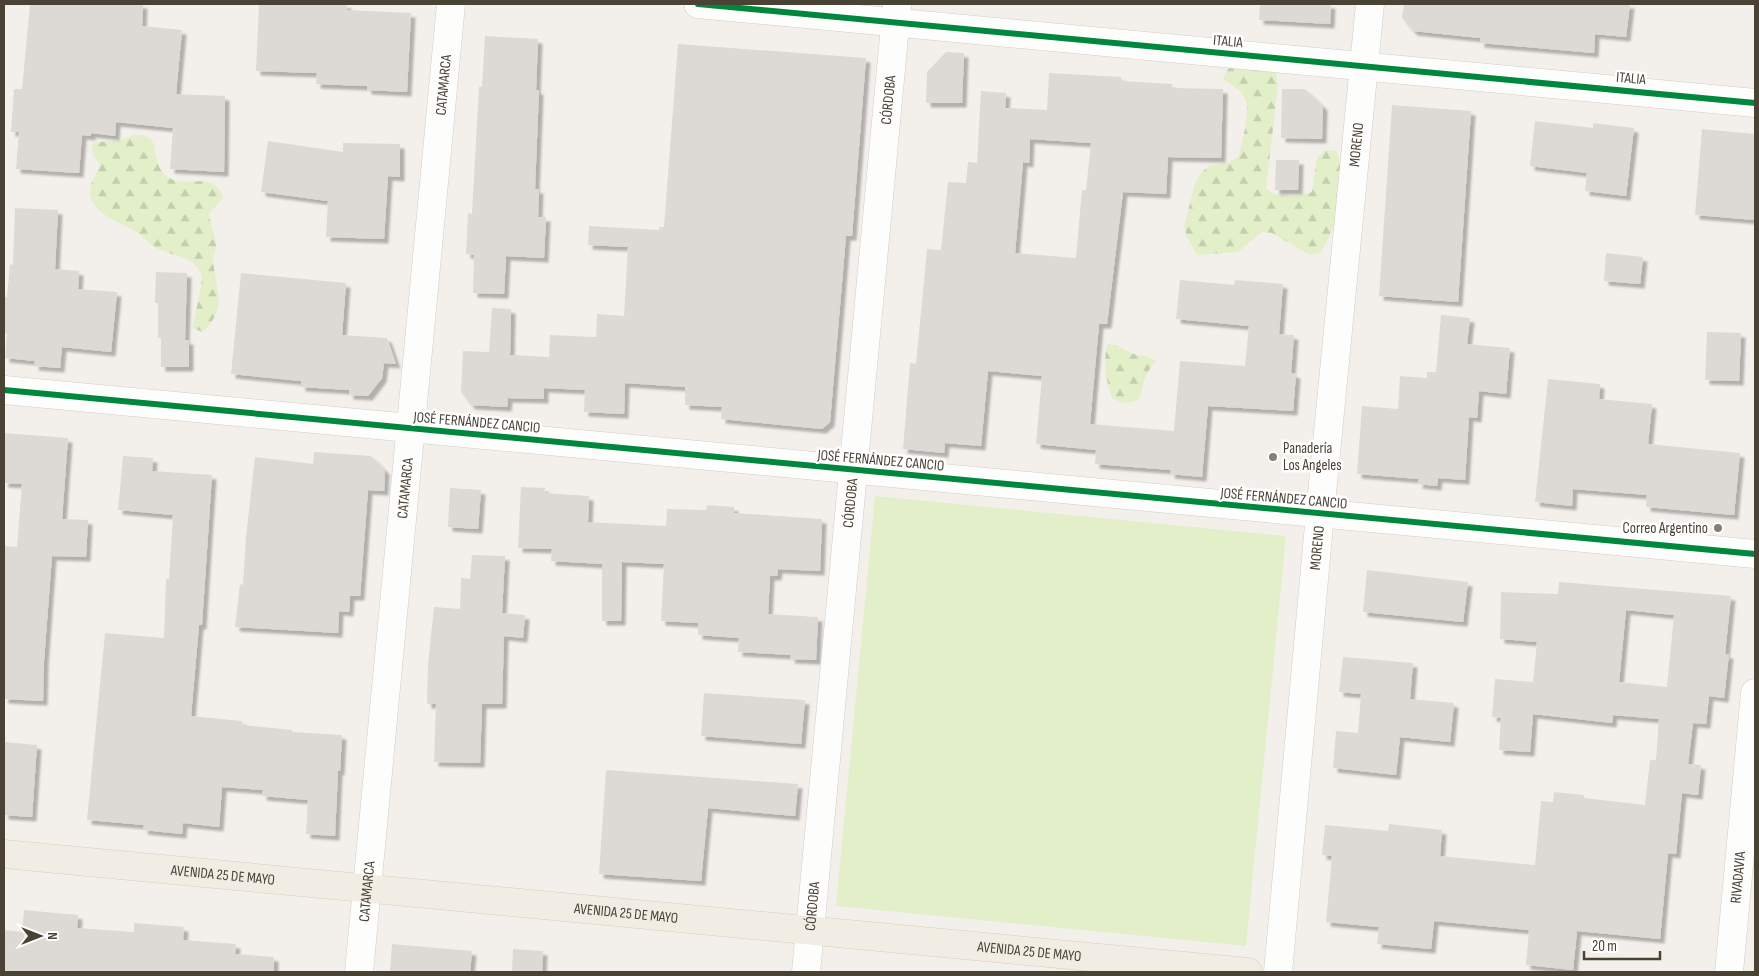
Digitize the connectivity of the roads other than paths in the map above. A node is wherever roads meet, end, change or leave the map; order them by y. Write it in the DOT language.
graph roads {
  1 [pos="450,4"];
  2 [pos="698,4"];
  3 [pos="1370,4"];
  4 [pos="897,13"];
  5 [pos="1364,66"];
  6 [pos="1755,102"];
  7 [pos="4,390"];
  8 [pos="410,428"];
  9 [pos="854,470"];
  10 [pos="1320,514"];
  11 [pos="1755,554"];
  12 [pos="1755,693"];
  13 [pos="4,854"];
  14 [pos="368,888"];
  15 [pos="810,931"];
  16 [pos="359,972"];
  17 [pos="806,972"];
  18 [pos="1248,972"];
  19 [pos="1278,972"];
  20 [pos="1729,972"];
  1 -- 8 [label="street, CATAMARCA"];
  2 -- 4 [label="street, ITALIA"];
  3 -- 5 [label="street, MORENO"];
  4 -- 5 [label="street, ITALIA"];
  4 -- 9 [label="street, CÓRDOBA"];
  5 -- 6 [label="street, ITALIA"];
  5 -- 10 [label="street, MORENO"];
  7 -- 8 [label="street, JOSÉ FERNÁNDEZ CANCIO"];
  8 -- 9 [label="street, JOSÉ FERNÁNDEZ CANCIO"];
  8 -- 14 [label="street, CATAMARCA"];
  9 -- 10 [label="street, JOSÉ FERNÁNDEZ CANCIO"];
  9 -- 15 [label="street, CÓRDOBA"];
  10 -- 11 [label="street, JOSÉ FERNÁNDEZ CANCIO"];
  10 -- 19 [label="street, MORENO"];
  12 -- 20 [label="street, RIVADAVIA"];
  13 -- 14 [label="main road, AVENIDA 25 DE MAYO"];
  14 -- 15 [label="main road, AVENIDA 25 DE MAYO"];
  14 -- 16 [label="street, CATAMARCA"];
  15 -- 17 [label="street, CÓRDOBA"];
  15 -- 18 [label="main road, AVENIDA 25 DE MAYO"];
}
